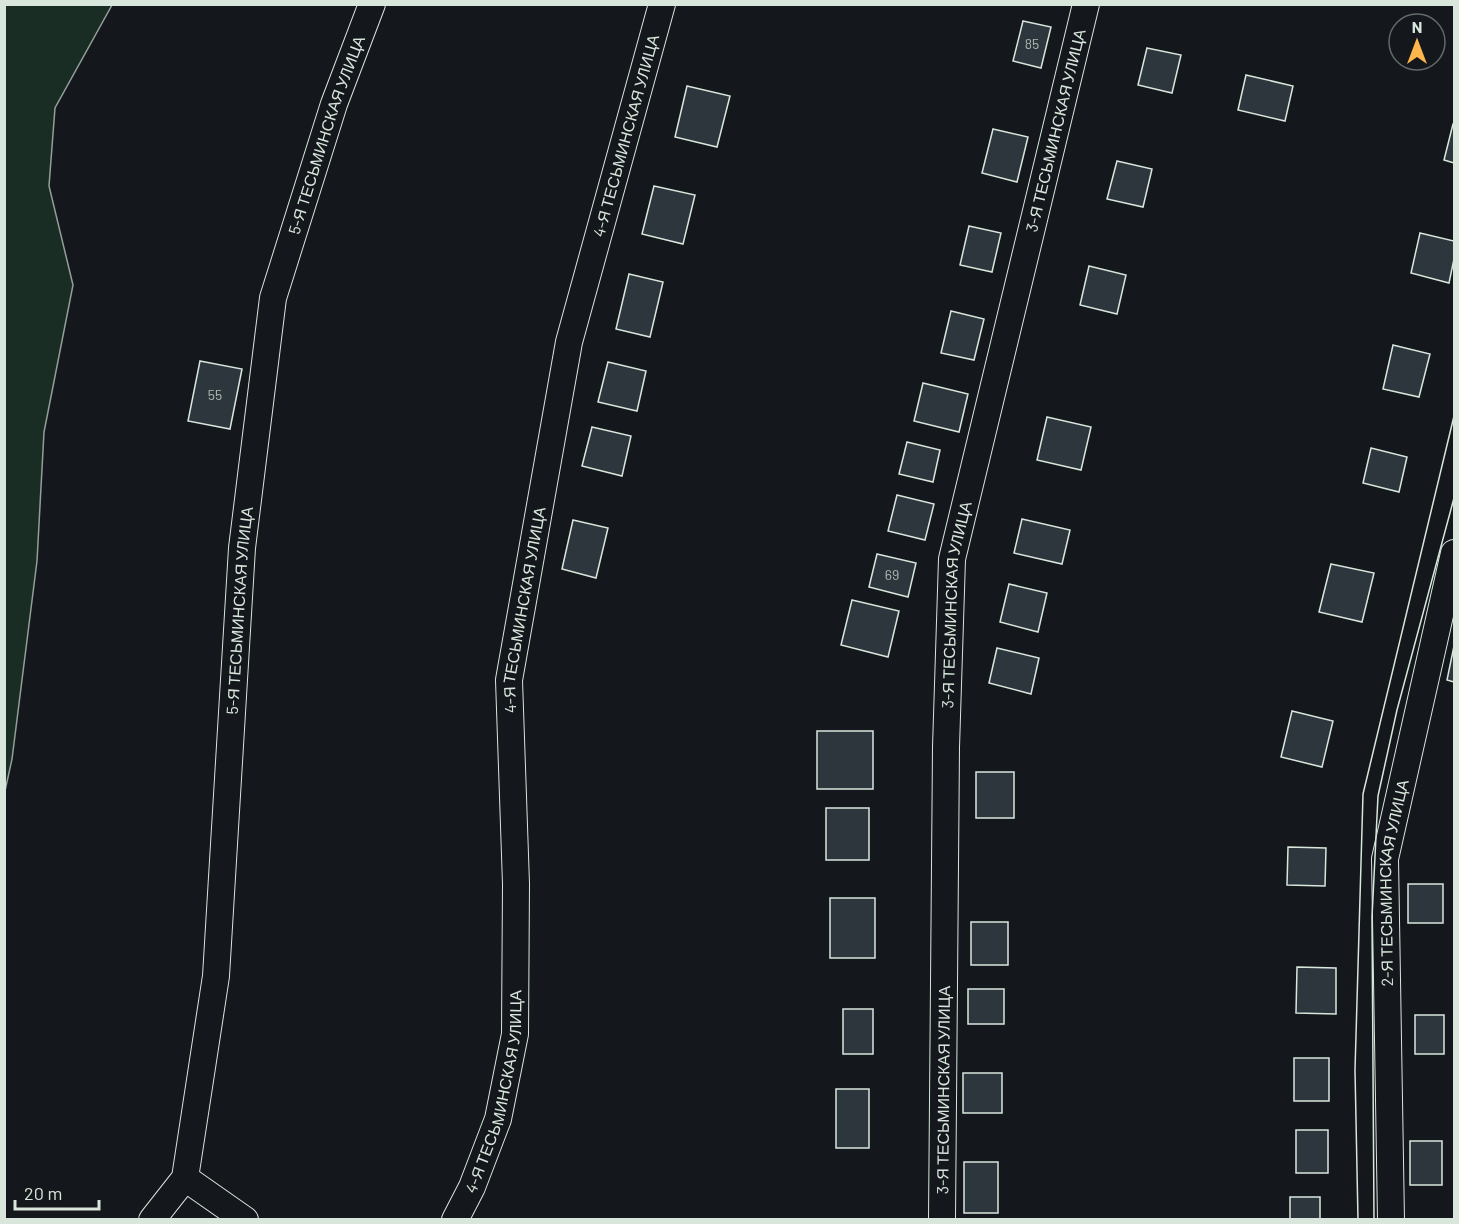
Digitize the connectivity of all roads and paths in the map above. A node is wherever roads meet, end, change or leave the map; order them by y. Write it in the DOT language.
graph roads {
  1 [pos="372,4"];
  2 [pos="662,4"];
  3 [pos="1086,4"];
  4 [pos="1455,553"];
  5 [pos="184,1178"];
  6 [pos="152,1220"];
  7 [pos="245,1220"];
  8 [pos="454,1220"];
  9 [pos="942,1220"];
  10 [pos="1391,1220"];
  1 -- 5 [label="street, 5-Я ТЕСЬМИНСКАЯ УЛИЦА"];
  2 -- 8 [label="street, 4-Я ТЕСЬМИНСКАЯ УЛИЦА"];
  3 -- 9 [label="street, 3-Я ТЕСЬМИНСКАЯ УЛИЦА"];
  4 -- 10 [label="street, 2-Я ТЕСЬМИНСКАЯ УЛИЦА"];
  5 -- 6 [label="street, 5-Я ТЕСЬМИНСКАЯ УЛИЦА"];
  5 -- 7 [label="street"];
}
